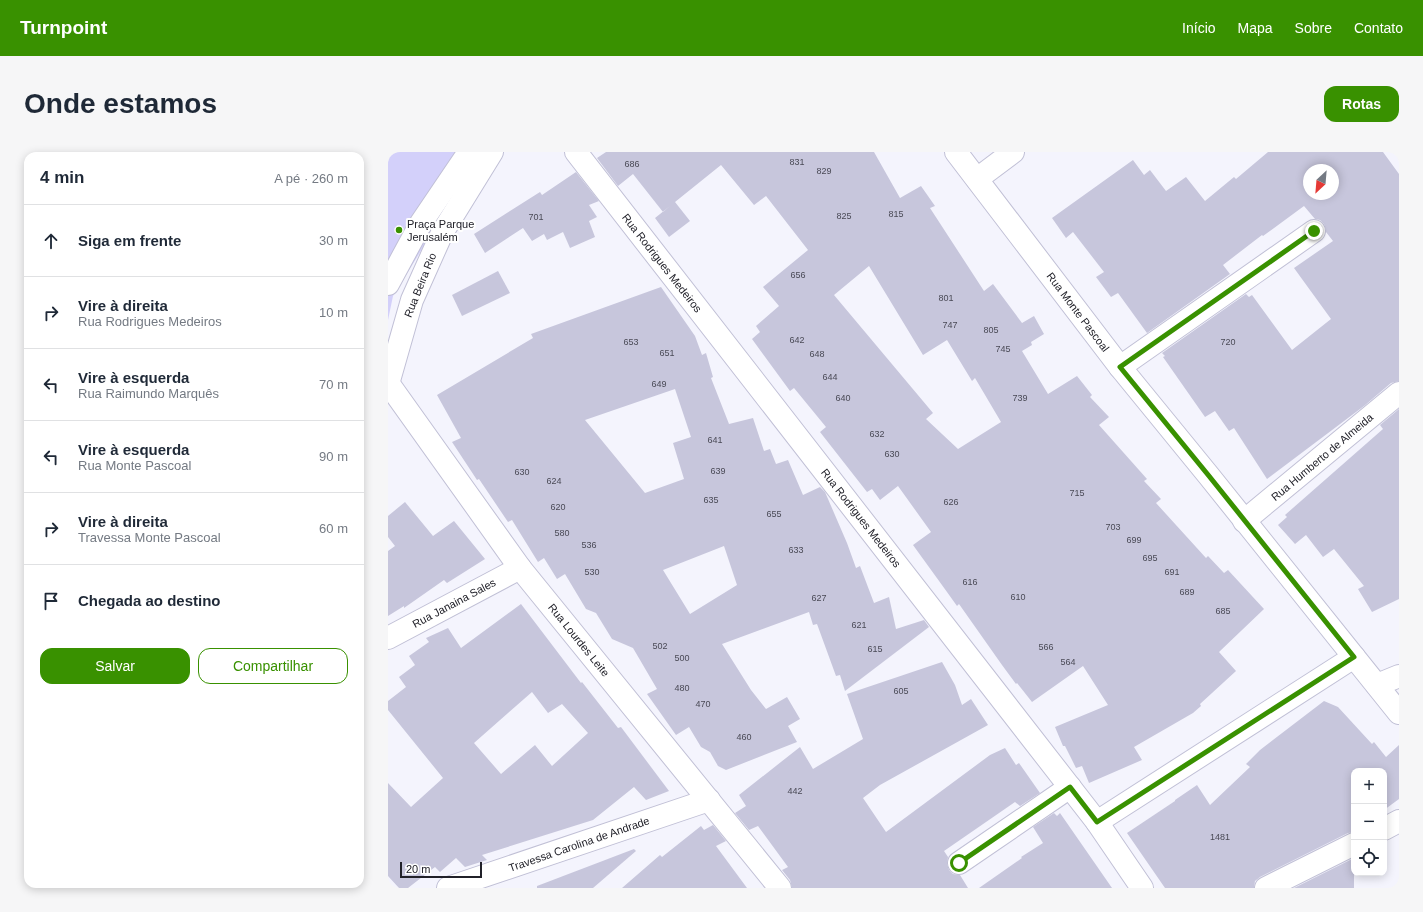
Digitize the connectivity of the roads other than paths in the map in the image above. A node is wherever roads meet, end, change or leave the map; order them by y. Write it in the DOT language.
graph roads {
  1 [pos="469,152"];
  2 [pos="492,152"];
  3 [pos="576,152"];
  4 [pos="956,152"];
  5 [pos="1013,152"];
  6 [pos="977,179"];
  7 [pos="1314,231"];
  8 [pos="388,284"];
  9 [pos="1120,367"];
  10 [pos="388,384"];
  11 [pos="1399,392"];
  12 [pos="1244,521"];
  13 [pos="520,568"];
  14 [pos="388,638"];
  15 [pos="1354,657"];
  16 [pos="1399,676"];
  17 [pos="1377,685"];
  18 [pos="1399,713"];
  19 [pos="1070,787"];
  20 [pos="709,800"];
  21 [pos="1399,821"];
  22 [pos="1097,822"];
  23 [pos="1387,827"];
  24 [pos="1351,846"];
  25 [pos="959,863"];
  26 [pos="448,888"];
  27 [pos="780,888"];
  28 [pos="1142,888"];
  29 [pos="1266,888"];
  1 -- 8 [label="street"];
  2 -- 10 [label="street, Rua Beira Rio"];
  3 -- 19 [label="street, Rua Rodrigues Medeiros"];
  4 -- 6 [label="street, Rua Monte Pascoal"];
  5 -- 6 [label="street"];
  6 -- 9 [label="street, Rua Monte Pascoal"];
  7 -- 9 [label="street"];
  9 -- 12 [label="street, Rua Monte Pascoal"];
  10 -- 13 [label="street, Rua Lourdes Leite"];
  11 -- 12 [label="street, Rua Humberto de Almeida"];
  12 -- 15 [label="street, Rua Monte Pascoal"];
  13 -- 14 [label="street, Rua Janaina Sales"];
  13 -- 20 [label="street, Rua Lourdes Leite"];
  15 -- 17 [label="street, Rua Monte Pascoal"];
  15 -- 22 [label="street"];
  16 -- 17 [label="street"];
  17 -- 18 [label="street, Rua Monte Pascoal"];
  19 -- 22 [label="street, Rua Rodrigues Medeiros"];
  19 -- 25 [label="street"];
  20 -- 26 [label="street, Travessa Carolina de Andrade"];
  20 -- 27 [label="street, Rua Lourdes Leite"];
  21 -- 23 [label="street"];
  22 -- 28 [label="street, Rua Rodrigues Medeiros"];
  24 -- 29 [label="street"];
}
